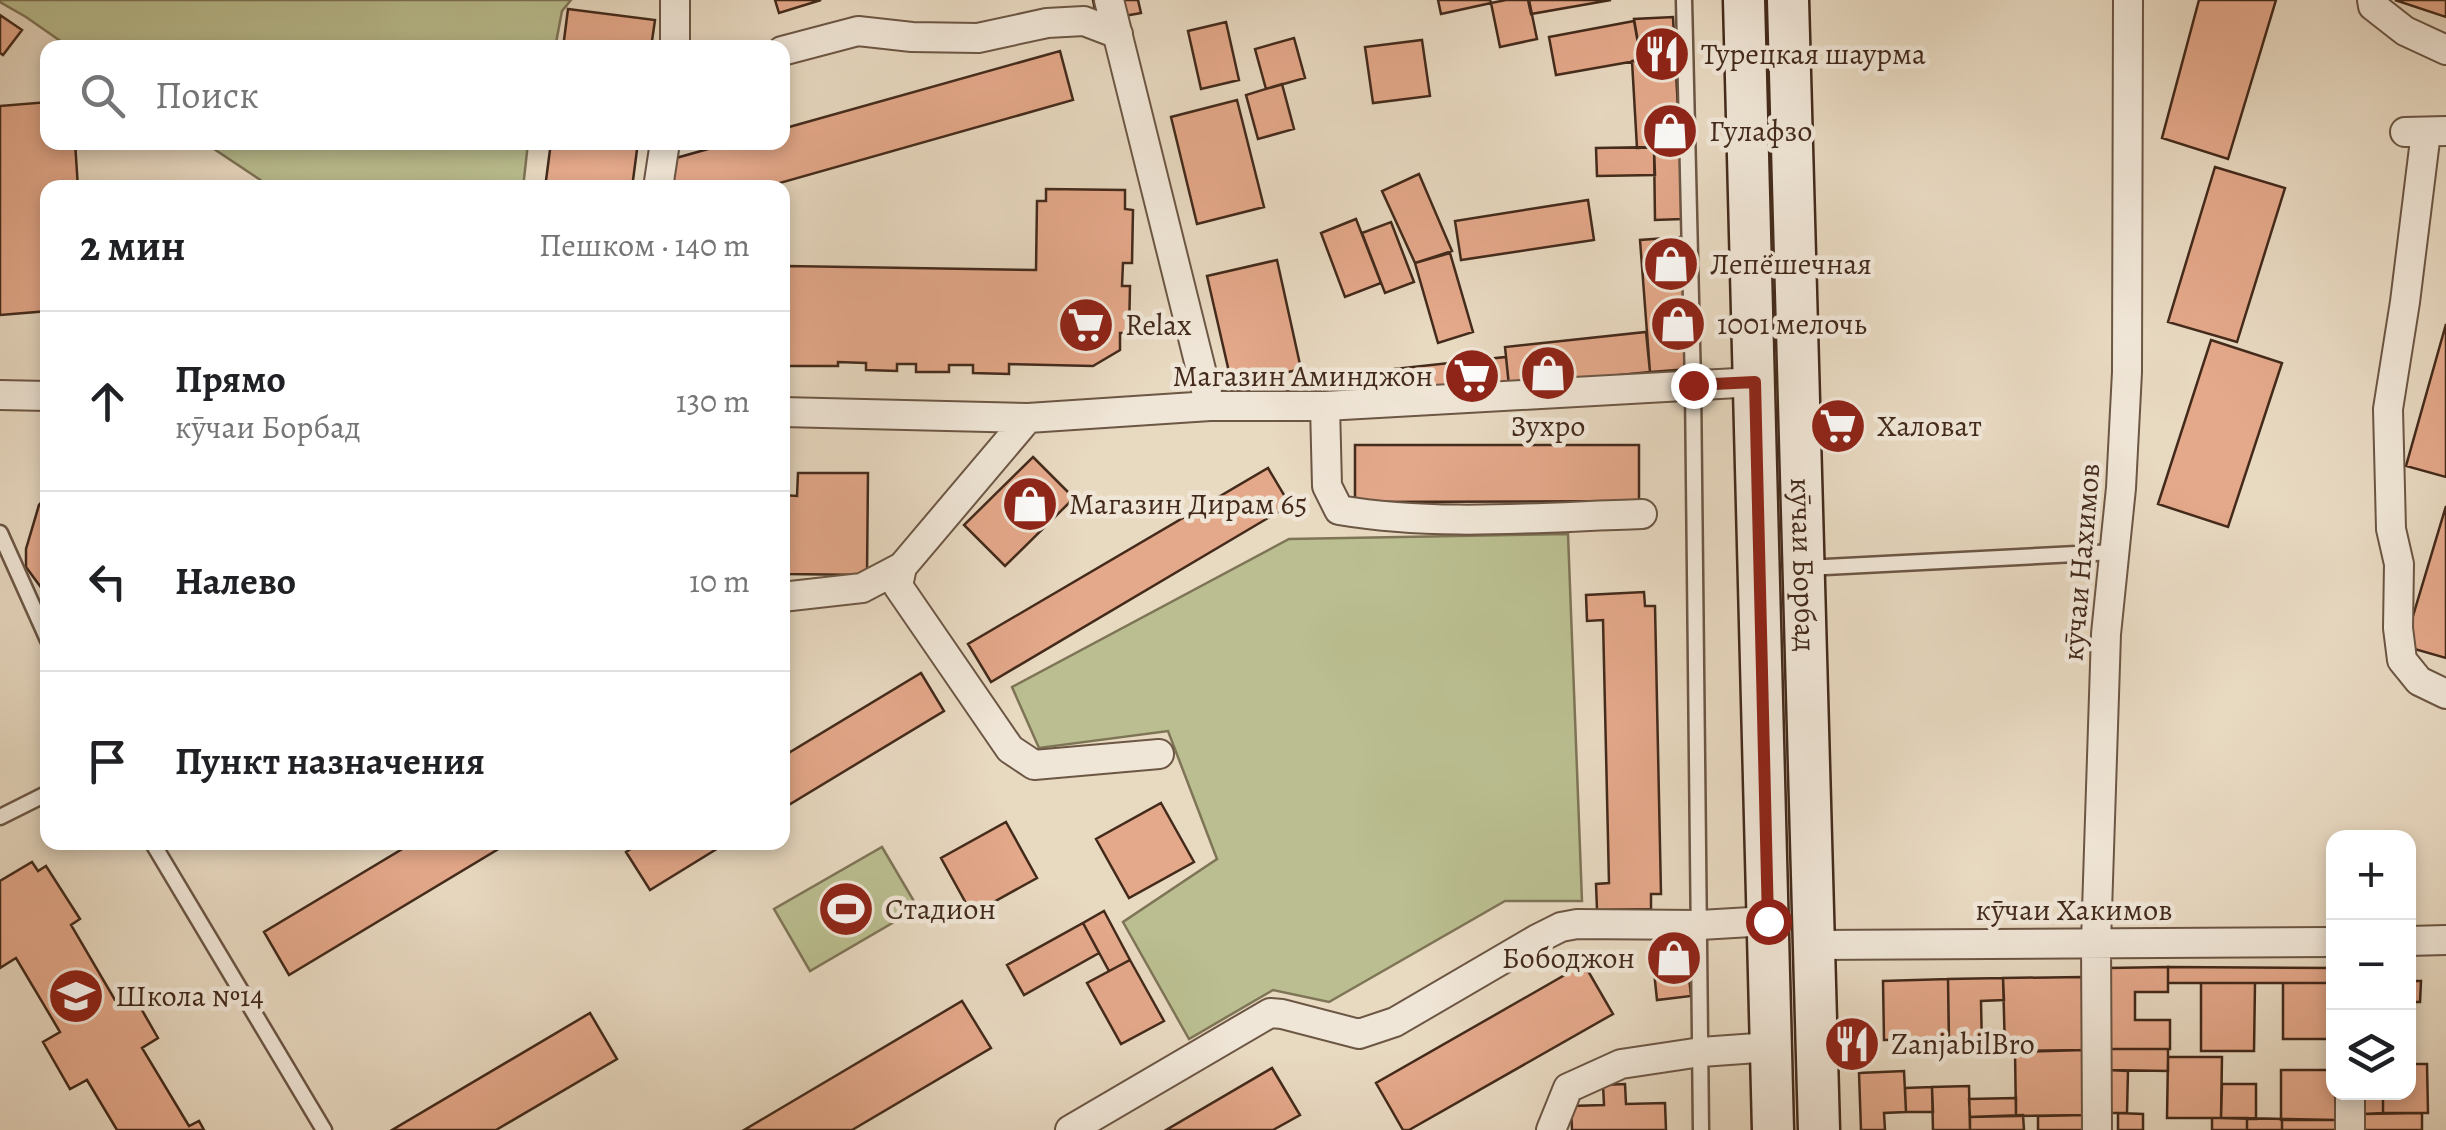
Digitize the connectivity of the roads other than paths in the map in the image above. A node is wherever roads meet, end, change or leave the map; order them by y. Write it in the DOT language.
graph roads {
  1 [pos="674,0"];
  2 [pos="1109,0"];
  3 [pos="1684,0"];
  4 [pos="1744,0"];
  5 [pos="1788,0"];
  6 [pos="2128,0"];
  7 [pos="2372,0"];
  8 [pos="1118,34"];
  9 [pos="676,40"];
  10 [pos="790,49"];
  11 [pos="2446,50"];
  12 [pos="2426,132"];
  13 [pos="665,150"];
  14 [pos="659,180"];
  15 [pos="1755,382"];
  16 [pos="1693,385"];
  17 [pos="0,395"];
  18 [pos="40,396"];
  19 [pos="1210,406"];
  20 [pos="1325,406"];
  21 [pos="790,412"];
  22 [pos="1028,418"];
  23 [pos="1642,514"];
  24 [pos="0,533"];
  25 [pos="2114,552"];
  26 [pos="902,568"];
  27 [pos="1804,568"];
  28 [pos="790,596"];
  29 [pos="40,622"];
  30 [pos="2446,694"];
  31 [pos="1159,754"];
  32 [pos="40,797"];
  33 [pos="0,817"];
  34 [pos="157,850"];
  35 [pos="1768,921"];
  36 [pos="1700,925"];
  37 [pos="2446,940"];
  38 [pos="2416,941"];
  39 [pos="2096,942"];
  40 [pos="2326,942"];
  41 [pos="1814,945"];
  42 [pos="1771,1046"];
  43 [pos="1702,1052"];
  44 [pos="2350,1100"];
  45 [pos="324,1130"];
  46 [pos="1070,1130"];
  47 [pos="1551,1130"];
  48 [pos="1702,1130"];
  49 [pos="1773,1130"];
  50 [pos="1820,1130"];
  51 [pos="2097,1130"];
  52 [pos="2350,1130"];
  1 -- 9 [label="street"];
  2 -- 8 [label="street"];
  3 -- 16 [label="lane"];
  4 -- 15 [label="main road, кӯчаи Борбад"];
  5 -- 27 [label="main road, кӯчаи Борбад"];
  6 -- 25 [label="street, кӯчаи Нахимов"];
  7 -- 11 [label="street"];
  8 -- 10 [label="street"];
  8 -- 19 [label="street"];
  12 -- 30 [label="street"];
  13 -- 14 [label="street"];
  15 -- 16 [label="street"];
  15 -- 35 [label="main road, кӯчаи Борбад"];
  16 -- 20 [label="street"];
  16 -- 36 [label="lane"];
  17 -- 18 [label="street"];
  19 -- 20 [label="street"];
  19 -- 22 [label="street"];
  20 -- 23 [label="street"];
  21 -- 22 [label="street"];
  22 -- 26 [label="street"];
  24 -- 29 [label="lane"];
  25 -- 27 [label="lane"];
  25 -- 39 [label="street, кӯчаи Нахимов"];
  26 -- 28 [label="street"];
  26 -- 31 [label="street"];
  27 -- 41 [label="main road, кӯчаи Борбад"];
  32 -- 33 [label="lane"];
  34 -- 45 [label="lane"];
  35 -- 36 [label="street"];
  35 -- 42 [label="main road, кӯчаи Борбад"];
  36 -- 43 [label="lane"];
  36 -- 46 [label="street"];
  37 -- 38 [label="street"];
  39 -- 40 [label="street, кӯчаи Хакимов"];
  39 -- 41 [label="street, кӯчаи Хакимов"];
  39 -- 51 [label="street, кӯчаи Нахимов"];
  41 -- 50 [label="main road, кӯчаи Борбад"];
  42 -- 43 [label="street"];
  42 -- 49 [label="main road, кӯчаи Борбад"];
  43 -- 47 [label="street"];
  43 -- 48 [label="lane"];
  44 -- 52 [label="street"];
}
